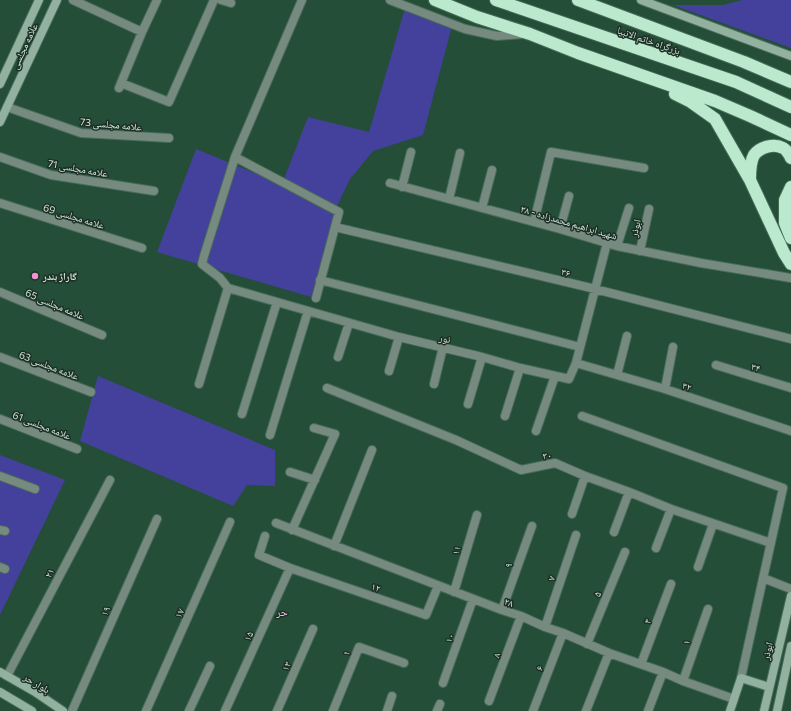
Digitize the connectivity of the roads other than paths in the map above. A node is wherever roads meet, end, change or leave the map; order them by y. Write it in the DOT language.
graph roads {
  1 [pos="39,0"];
  2 [pos="57,0"];
  3 [pos="73,0"];
  4 [pos="157,0"];
  5 [pos="214,0"];
  6 [pos="221,0"];
  7 [pos="302,0"];
  8 [pos="390,0"];
  9 [pos="435,0"];
  10 [pos="496,0"];
  11 [pos="578,0"];
  12 [pos="641,0"];
  13 [pos="231,3"];
  14 [pos="142,32"];
  15 [pos="530,34"];
  16 [pos="791,56"];
  17 [pos="645,76"];
  18 [pos="791,82"];
  19 [pos="0,84"];
  20 [pos="7,107"];
  21 [pos="791,107"];
  22 [pos="0,122"];
  23 [pos="791,135"];
  24 [pos="170,138"];
  25 [pos="791,145"];
  26 [pos="791,151"];
  27 [pos="410,152"];
  28 [pos="460,153"];
  29 [pos="235,157"];
  30 [pos="0,158"];
  31 [pos="791,158"];
  32 [pos="644,168"];
  33 [pos="492,170"];
  34 [pos="750,180"];
  35 [pos="390,183"];
  36 [pos="402,187"];
  37 [pos="791,187"];
  38 [pos="154,191"];
  39 [pos="569,196"];
  40 [pos="449,199"];
  41 [pos="0,203"];
  42 [pos="482,208"];
  43 [pos="630,208"];
  44 [pos="649,209"];
  45 [pos="534,222"];
  46 [pos="335,227"];
  47 [pos="560,229"];
  48 [pos="791,238"];
  49 [pos="607,243"];
  50 [pos="617,246"];
  51 [pos="142,248"];
  52 [pos="640,251"];
  53 [pos="791,264"];
  54 [pos="791,278"];
  55 [pos="320,280"];
  56 [pos="228,288"];
  57 [pos="595,290"];
  58 [pos="0,292"];
  59 [pos="316,298"];
  60 [pos="276,302"];
  61 [pos="308,311"];
  62 [pos="349,323"];
  63 [pos="102,335"];
  64 [pos="627,336"];
  65 [pos="399,337"];
  66 [pos="791,339"];
  67 [pos="443,347"];
  68 [pos="580,347"];
  69 [pos="673,347"];
  70 [pos="482,356"];
  71 [pos="0,357"];
  72 [pos="338,357"];
  73 [pos="576,363"];
  74 [pos="716,365"];
  75 [pos="520,368"];
  76 [pos="389,371"];
  77 [pos="617,375"];
  78 [pos="555,376"];
  79 [pos="199,384"];
  80 [pos="434,384"];
  81 [pos="327,388"];
  82 [pos="791,388"];
  83 [pos="666,389"];
  84 [pos="91,392"];
  85 [pos="468,404"];
  86 [pos="242,414"];
  87 [pos="505,416"];
  88 [pos="582,416"];
  89 [pos="0,419"];
  90 [pos="314,428"];
  91 [pos="536,431"];
  92 [pos="791,432"];
  93 [pos="270,435"];
  94 [pos="77,449"];
  95 [pos="372,450"];
  96 [pos="290,472"];
  97 [pos="0,476"];
  98 [pos="585,476"];
  99 [pos="110,480"];
  100 [pos="315,480"];
  101 [pos="36,489"];
  102 [pos="629,492"];
  103 [pos="671,509"];
  104 [pos="572,514"];
  105 [pos="477,515"];
  106 [pos="157,519"];
  107 [pos="230,522"];
  108 [pos="276,523"];
  109 [pos="713,524"];
  110 [pos="532,526"];
  111 [pos="292,530"];
  112 [pos="614,532"];
  113 [pos="576,535"];
  114 [pos="265,536"];
  115 [pos="771,543"];
  116 [pos="334,546"];
  117 [pos="656,548"];
  118 [pos="625,552"];
  119 [pos="698,567"];
  120 [pos="290,568"];
  121 [pos="763,578"];
  122 [pos="671,584"];
  123 [pos="438,586"];
  124 [pos="791,589"];
  125 [pos="454,592"];
  126 [pos="791,596"];
  127 [pos="473,599"];
  128 [pos="708,609"];
  129 [pos="502,610"];
  130 [pos="521,616"];
  131 [pos="545,627"];
  132 [pos="313,629"];
  133 [pos="563,633"];
  134 [pos="587,644"];
  135 [pos="791,646"];
  136 [pos="609,653"];
  137 [pos="404,663"];
  138 [pos="641,664"];
  139 [pos="210,666"];
  140 [pos="663,672"];
  141 [pos="3,674"];
  142 [pos="741,678"];
  143 [pos="683,681"];
  144 [pos="443,683"];
  145 [pos="769,687"];
  146 [pos="0,692"];
  147 [pos="392,696"];
  148 [pos="734,700"];
  149 [pos="489,701"];
  150 [pos="32,711"];
  151 [pos="63,711"];
  152 [pos="72,711"];
  153 [pos="146,711"];
  154 [pos="189,711"];
  155 [pos="225,711"];
  156 [pos="277,711"];
  157 [pos="333,711"];
  158 [pos="387,711"];
  159 [pos="533,711"];
  160 [pos="586,711"];
  161 [pos="648,711"];
  162 [pos="730,711"];
  163 [pos="764,711"];
  164 [pos="777,711"];
  1 -- 19 [label="main road, علامه مجلسی"];
  2 -- 20 [label="main road, علامه مجلسی"];
  3 -- 14 [label="street"];
  4 -- 14 [label="street"];
  5 -- 14 [label="street"];
  6 -- 13 [label="street"];
  7 -- 29 [label="street"];
  8 -- 15 [label="street"];
  9 -- 15 [label="highway"];
  10 -- 21 [label="highway, بزرگراه خاتم الانبیا"];
  11 -- 18 [label="highway, بزرگراه خاتم الانبیا"];
  12 -- 16 [label="main road"];
  15 -- 17 [label="highway"];
  17 -- 23 [label="highway"];
  17 -- 34 [label="highway"];
  20 -- 22 [label="main road, علامه مجلسی"];
  20 -- 24 [label="street, علامه مجلسی 73"];
  25 -- 26 [label="highway"];
  27 -- 36 [label="street"];
  28 -- 40 [label="street"];
  29 -- 46 [label="street"];
  29 -- 56 [label="street"];
  30 -- 38 [label="street, علامه مجلسی 71"];
  31 -- 34 [label="highway"];
  32 -- 45 [label="street"];
  33 -- 42 [label="street"];
  34 -- 53 [label="highway"];
  35 -- 36 [label="street, شهید ابراهیم محمدزاده - ۳۸"];
  36 -- 40 [label="street, شهید ابراهیم محمدزاده - ۳۸"];
  37 -- 48 [label="highway"];
  39 -- 47 [label="street"];
  40 -- 42 [label="street, شهید ابراهیم محمدزاده - ۳۸"];
  41 -- 51 [label="street, علامه مجلسی 69"];
  42 -- 45 [label="street, شهید ابراهیم محمدزاده - ۳۸"];
  43 -- 50 [label="street"];
  44 -- 52 [label="street, ابوذر"];
  45 -- 47 [label="street, شهید ابراهیم محمدزاده - ۳۸"];
  46 -- 55 [label="street"];
  46 -- 57 [label="street, ۳۶"];
  47 -- 49 [label="street, شهید ابراهیم محمدزاده - ۳۸"];
  49 -- 50 [label="street, شهید ابراهیم محمدزاده - ۳۸"];
  49 -- 57 [label="street, نور"];
  50 -- 52 [label="street, شهید ابراهیم محمدزاده - ۳۸"];
  52 -- 54 [label="street, شهید ابراهیم محمدزاده - ۳۸"];
  55 -- 59 [label="street"];
  55 -- 68 [label="street"];
  56 -- 60 [label="street, نور"];
  56 -- 79 [label="street"];
  57 -- 66 [label="street, ۳۶"];
  57 -- 68 [label="street, نور"];
  58 -- 63 [label="street, علامه مجلسی 65"];
  60 -- 61 [label="street, نور"];
  60 -- 86 [label="street"];
  61 -- 62 [label="street, نور"];
  61 -- 93 [label="street"];
  62 -- 65 [label="street, نور"];
  62 -- 72 [label="street"];
  64 -- 77 [label="street"];
  65 -- 67 [label="street, نور"];
  65 -- 76 [label="street"];
  67 -- 70 [label="street, نور"];
  67 -- 80 [label="street"];
  68 -- 73 [label="street, نور"];
  69 -- 83 [label="street"];
  70 -- 75 [label="street, نور"];
  70 -- 85 [label="street"];
  71 -- 84 [label="street, علامه مجلسی 63"];
  73 -- 77 [label="street, ۳۲"];
  73 -- 78 [label="street, نور"];
  74 -- 82 [label="street, ۳۴"];
  75 -- 78 [label="street, نور"];
  75 -- 87 [label="street"];
  77 -- 83 [label="street, ۳۲"];
  78 -- 91 [label="street"];
  81 -- 98 [label="street, ۳۰"];
  83 -- 92 [label="street, ۳۲"];
  88 -- 115 [label="street"];
  89 -- 94 [label="street, علامه مجلسی 61"];
  90 -- 100 [label="street"];
  95 -- 116 [label="street"];
  96 -- 100 [label="street"];
  97 -- 101 [label="street"];
  98 -- 102 [label="street, ۳۰"];
  98 -- 104 [label="street"];
  99 -- 141 [label="street, ۲۱"];
  100 -- 111 [label="street"];
  102 -- 103 [label="street, ۳۰"];
  102 -- 112 [label="street"];
  103 -- 109 [label="street, ۳۰"];
  103 -- 117 [label="street"];
  105 -- 125 [label="street, ۱۱"];
  106 -- 152 [label="street, ۱۹"];
  107 -- 153 [label="street, ۱۷"];
  108 -- 111 [label="street, ۲۸"];
  109 -- 115 [label="street, ۳۰"];
  109 -- 119 [label="street"];
  110 -- 129 [label="street, ۹"];
  111 -- 116 [label="street, ۲۸"];
  113 -- 131 [label="street, ۷"];
  114 -- 120 [label="street"];
  115 -- 121 [label="street"];
  116 -- 123 [label="street, ۲۸"];
  118 -- 134 [label="street, ۵"];
  120 -- 123 [label="street, ۱۲"];
  120 -- 155 [label="street, ۱۵"];
  121 -- 124 [label="street"];
  121 -- 142 [label="street"];
  122 -- 138 [label="street, ۳"];
  123 -- 125 [label="street, ۲۸"];
  125 -- 127 [label="street, ۲۸"];
  126 -- 145 [label="main road, ابوذر"];
  127 -- 129 [label="street, ۲۸"];
  127 -- 144 [label="street, ۱۰"];
  128 -- 143 [label="street, ۱"];
  129 -- 130 [label="street, ۲۸"];
  130 -- 131 [label="street, ۲۸"];
  130 -- 149 [label="street, ۸"];
  131 -- 133 [label="street, ۲۸"];
  132 -- 156 [label="street, ۱۳"];
  133 -- 134 [label="street, ۲۸"];
  133 -- 159 [label="street, ۶"];
  134 -- 136 [label="street, ۲۸"];
  135 -- 164 [label="main road"];
  136 -- 138 [label="street, ۲۸"];
  136 -- 160 [label="street"];
  137 -- 157 [label="street, ۱"];
  138 -- 140 [label="street, ۲۸"];
  139 -- 154 [label="street"];
  140 -- 143 [label="street, ۲۸"];
  140 -- 161 [label="street"];
  141 -- 151 [label="main road, بلوار حر"];
  142 -- 145 [label="main road"];
  142 -- 148 [label="main road"];
  143 -- 148 [label="street, ۲۸"];
  145 -- 163 [label="main road, ابوذر"];
  146 -- 150 [label="main road"];
  147 -- 158 [label="street"];
  148 -- 162 [label="main road"];
}
